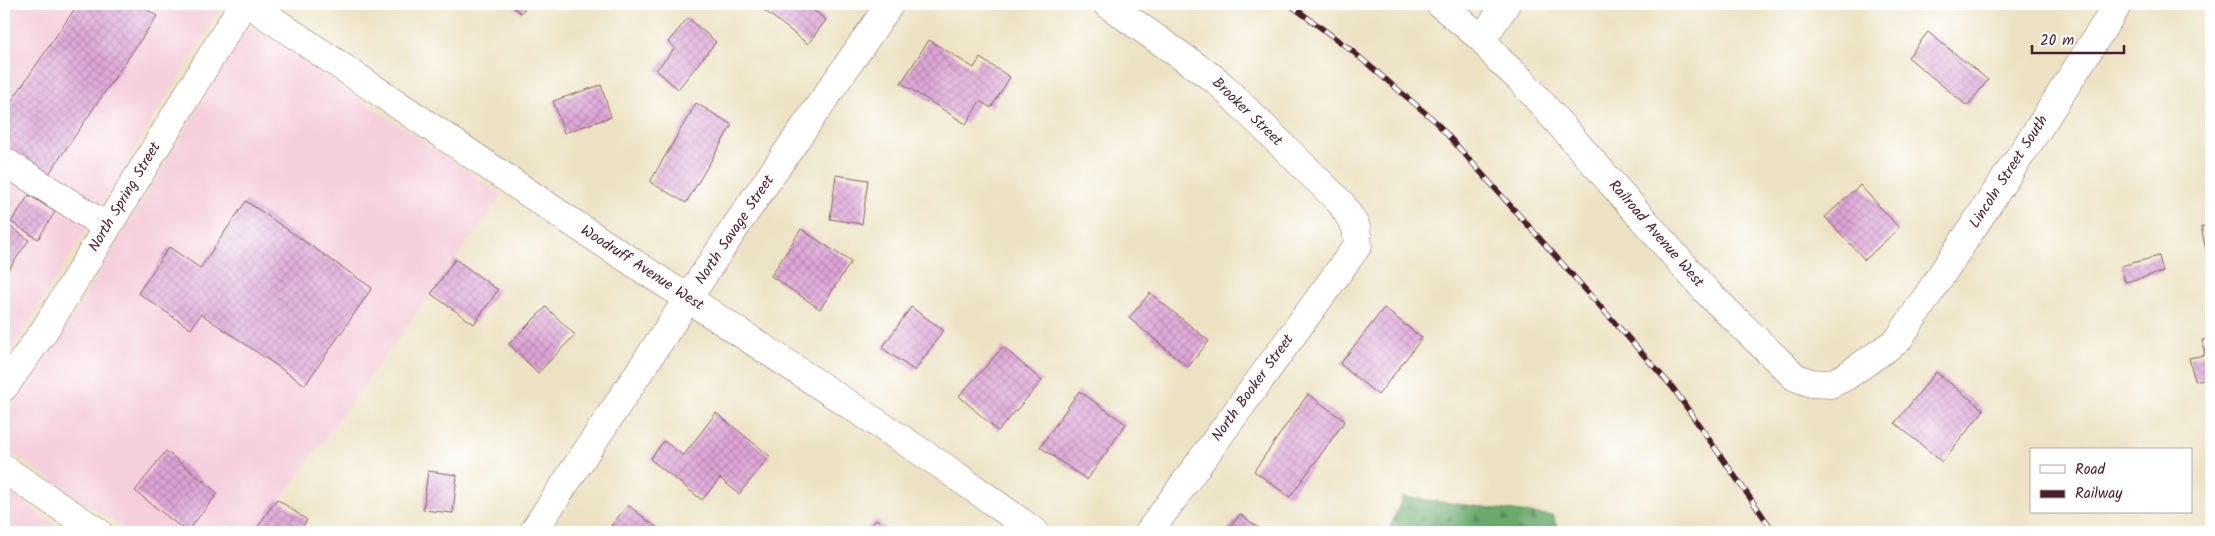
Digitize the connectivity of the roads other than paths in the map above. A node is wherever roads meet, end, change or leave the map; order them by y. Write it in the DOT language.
graph roads {
  1 [pos="243,4"];
  2 [pos="249,4"];
  3 [pos="890,4"];
  4 [pos="1107,4"];
  5 [pos="1440,4"];
  6 [pos="1506,4"];
  7 [pos="2118,4"];
  8 [pos="1482,38"];
  9 [pos="4,161"];
  10 [pos="107,227"];
  11 [pos="1358,245"];
  12 [pos="688,299"];
  13 [pos="1898,340"];
  14 [pos="4,387"];
  15 [pos="4,469"];
  16 [pos="98,532"];
  17 [pos="533,532"];
  18 [pos="1035,532"];
  19 [pos="1149,532"];
  1 -- 10 [label="street, North Spring Street"];
  2 -- 12 [label="street, Woodruff Avenue West"];
  3 -- 12 [label="street, North Savage Street"];
  4 -- 11 [label="street, Brooker Street"];
  5 -- 8 [label="street, Railroad Avenue West"];
  6 -- 8 [label="street"];
  7 -- 13 [label="street, Lincoln Street South"];
  8 -- 13 [label="street, Railroad Avenue West"];
  9 -- 10 [label="street"];
  10 -- 14 [label="street, North Spring Street"];
  11 -- 19 [label="street, North Booker Street"];
  12 -- 17 [label="street, North Savage Street"];
  12 -- 18 [label="street, Woodruff Avenue West"];
  15 -- 16 [label="street"];
}
